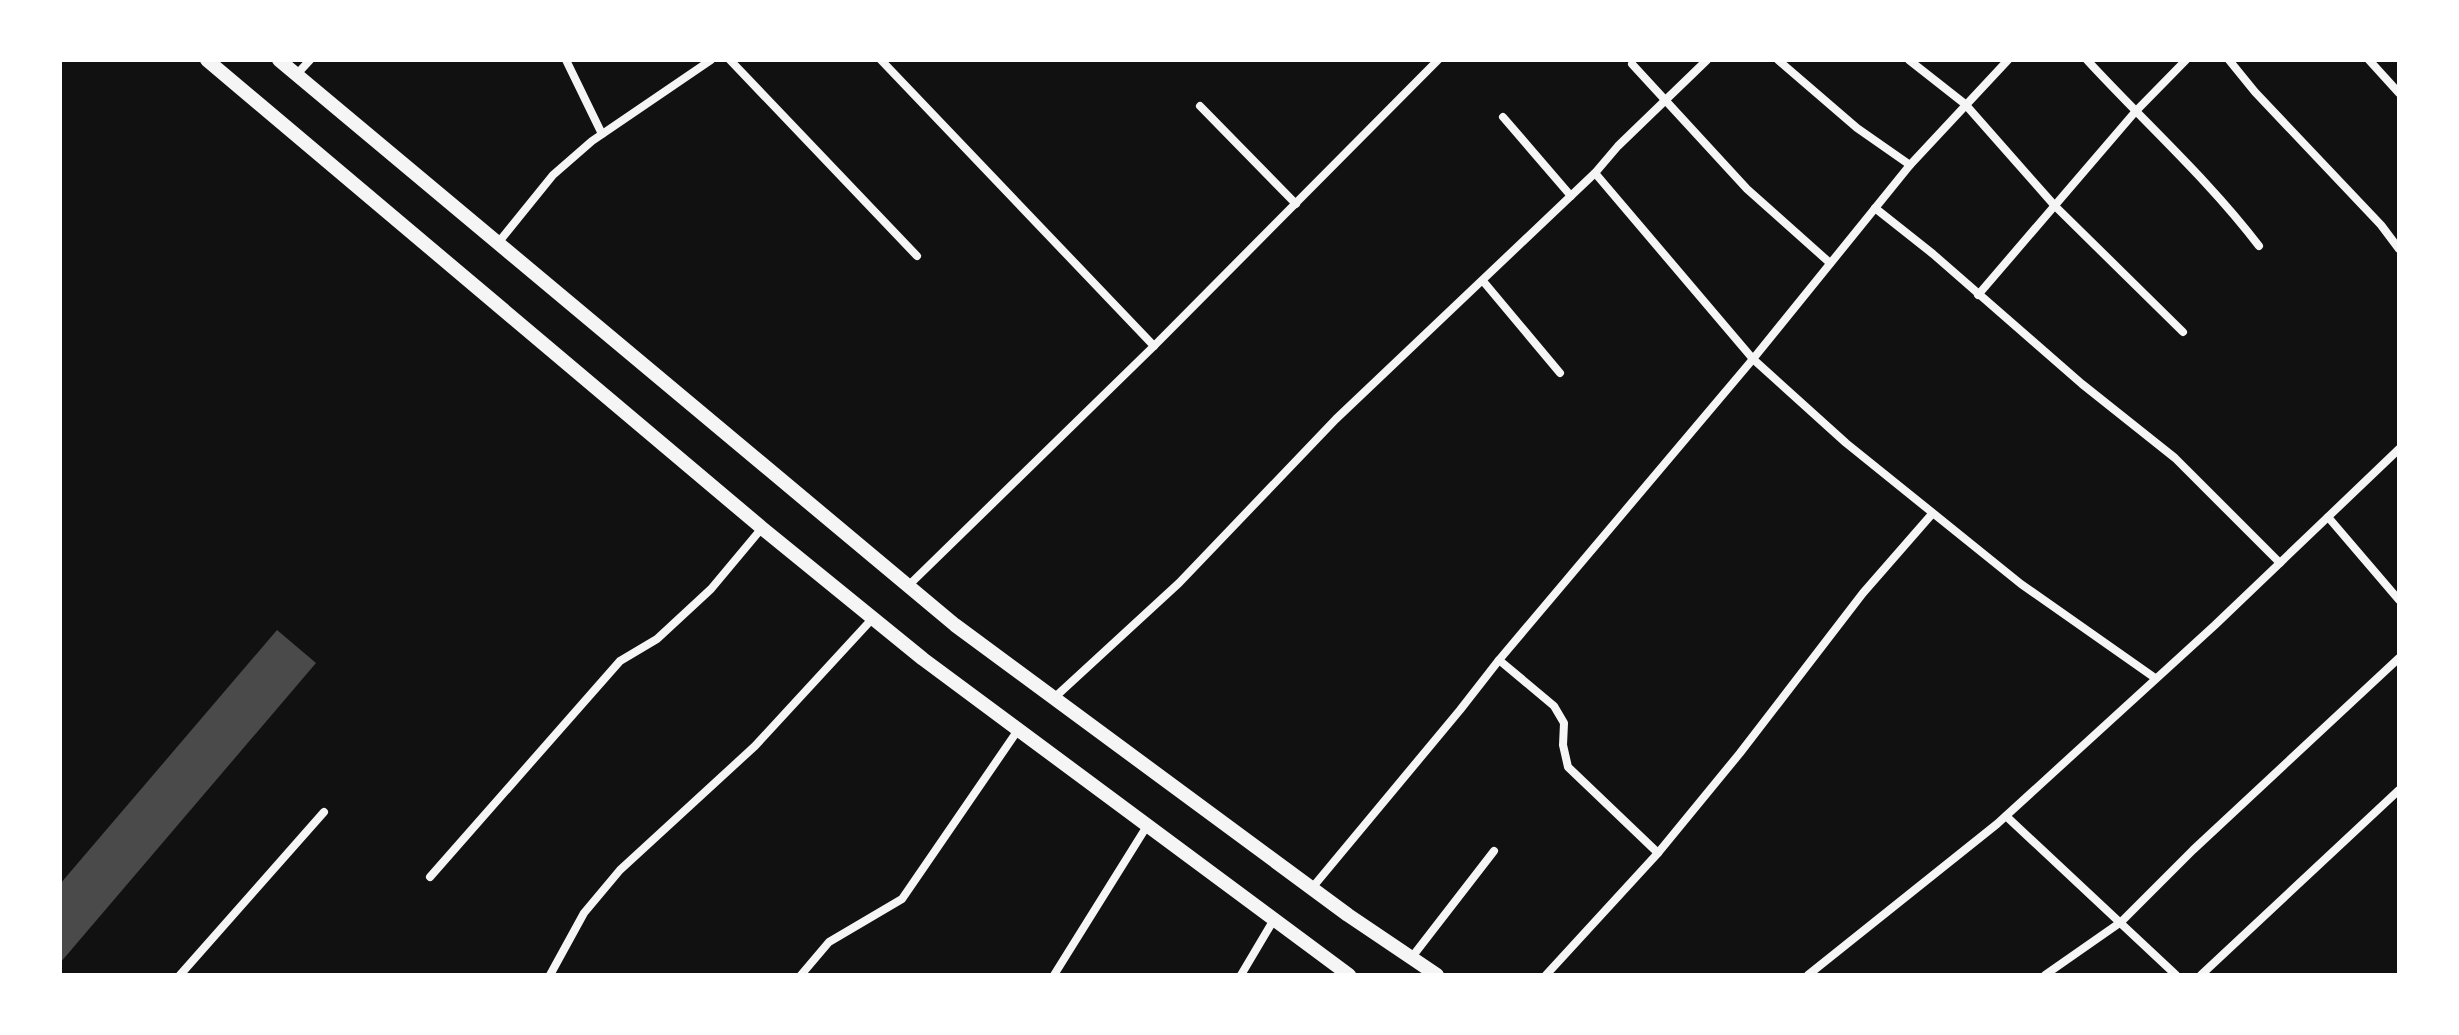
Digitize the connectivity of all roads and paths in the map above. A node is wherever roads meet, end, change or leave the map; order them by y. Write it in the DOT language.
graph roads {
  1 [pos="207,60"];
  2 [pos="279,60"];
  3 [pos="310,60"];
  4 [pos="566,60"];
  5 [pos="711,60"];
  6 [pos="730,60"];
  7 [pos="881,60"];
  8 [pos="1438,60"];
  9 [pos="1707,60"];
  10 [pos="1778,60"];
  11 [pos="1909,60"];
  12 [pos="1989,60"];
  13 [pos="2008,60"];
  14 [pos="2087,60"];
  15 [pos="2186,60"];
  16 [pos="2229,60"];
  17 [pos="2369,60"];
  18 [pos="1632,64"];
  19 [pos="1999,69"];
  20 [pos="297,74"];
  21 [pos="2399,93"];
  22 [pos="1666,100"];
  23 [pos="1965,104"];
  24 [pos="1200,106"];
  25 [pos="2135,112"];
  26 [pos="1503,117"];
  27 [pos="602,134"];
  28 [pos="1910,165"];
  29 [pos="1595,173"];
  30 [pos="1571,196"];
  31 [pos="1296,204"];
  32 [pos="2055,206"];
  33 [pos="1875,208"];
  34 [pos="498,243"];
  35 [pos="2259,246"];
  36 [pos="2399,249"];
  37 [pos="917,256"];
  38 [pos="1830,263"];
  39 [pos="1483,281"];
  40 [pos="1978,295"];
  41 [pos="2183,332"];
  42 [pos="1154,346"];
  43 [pos="1753,359"];
  44 [pos="1560,373"];
  45 [pos="2399,449"];
  46 [pos="1932,514"];
  47 [pos="2328,517"];
  48 [pos="762,528"];
  49 [pos="2280,563"];
  50 [pos="908,586"];
  51 [pos="2399,600"];
  52 [pos="873,618"];
  53 [pos="2399,658"];
  54 [pos="1499,660"];
  55 [pos="2155,678"];
  56 [pos="1054,698"];
  57 [pos="1018,730"];
  58 [pos="2399,790"];
  59 [pos="324,812"];
  60 [pos="2006,816"];
  61 [pos="1147,826"];
  62 [pos="1494,851"];
  63 [pos="1658,853"];
  64 [pos="430,877"];
  65 [pos="1312,888"];
  66 [pos="1273,921"];
  67 [pos="2121,922"];
  68 [pos="1412,957"];
  69 [pos="180,975"];
  70 [pos="550,975"];
  71 [pos="801,975"];
  72 [pos="1054,975"];
  73 [pos="1241,975"];
  74 [pos="1349,975"];
  75 [pos="1437,975"];
  76 [pos="1546,975"];
  77 [pos="1808,975"];
  78 [pos="2045,975"];
  79 [pos="2176,975"];
  80 [pos="2201,975"];
  1 -- 48 [label="main road"];
  2 -- 20 [label="main road"];
  3 -- 20 [label="street"];
  4 -- 27 [label="street"];
  5 -- 27 [label="street"];
  6 -- 37 [label="street"];
  7 -- 42 [label="street"];
  8 -- 31 [label="street"];
  9 -- 22 [label="street"];
  10 -- 28 [label="street"];
  11 -- 23 [label="street"];
  12 -- 19 [label="street"];
  13 -- 19 [label="street"];
  14 -- 25 [label="street"];
  15 -- 25 [label="street"];
  16 -- 36 [label="street"];
  17 -- 21 [label="street"];
  18 -- 22 [label="street"];
  19 -- 23 [label="street"];
  20 -- 34 [label="main road"];
  22 -- 29 [label="street"];
  22 -- 38 [label="street"];
  23 -- 28 [label="street"];
  23 -- 32 [label="street"];
  24 -- 31 [label="street"];
  25 -- 32 [label="street"];
  25 -- 35 [label="street"];
  26 -- 30 [label="street"];
  27 -- 34 [label="street"];
  28 -- 33 [label="street"];
  29 -- 30 [label="street"];
  29 -- 43 [label="street"];
  30 -- 39 [label="street"];
  31 -- 42 [label="street"];
  32 -- 40 [label="street"];
  32 -- 41 [label="street"];
  33 -- 38 [label="street"];
  33 -- 40 [label="street"];
  34 -- 50 [label="main road"];
  38 -- 43 [label="street"];
  39 -- 44 [label="street"];
  39 -- 56 [label="street"];
  40 -- 49 [label="street"];
  42 -- 50 [label="street"];
  43 -- 46 [label="street"];
  43 -- 54 [label="street"];
  45 -- 47 [label="street"];
  46 -- 55 [label="street"];
  46 -- 63 [label="street"];
  47 -- 49 [label="street"];
  47 -- 51 [label="street"];
  48 -- 52 [label="main road"];
  48 -- 64 [label="street"];
  49 -- 55 [label="street"];
  50 -- 56 [label="main road"];
  52 -- 57 [label="main road"];
  52 -- 70 [label="street"];
  53 -- 67 [label="street"];
  54 -- 63 [label="street"];
  54 -- 65 [label="street"];
  55 -- 60 [label="street"];
  56 -- 65 [label="main road"];
  57 -- 61 [label="main road"];
  57 -- 71 [label="street"];
  58 -- 80 [label="street"];
  59 -- 69 [label="street"];
  60 -- 67 [label="street"];
  60 -- 77 [label="street"];
  61 -- 66 [label="main road"];
  61 -- 72 [label="street"];
  62 -- 68 [label="street"];
  63 -- 76 [label="street"];
  65 -- 68 [label="main road"];
  66 -- 73 [label="street"];
  66 -- 74 [label="main road"];
  67 -- 78 [label="street"];
  67 -- 79 [label="street"];
  68 -- 75 [label="main road"];
}
